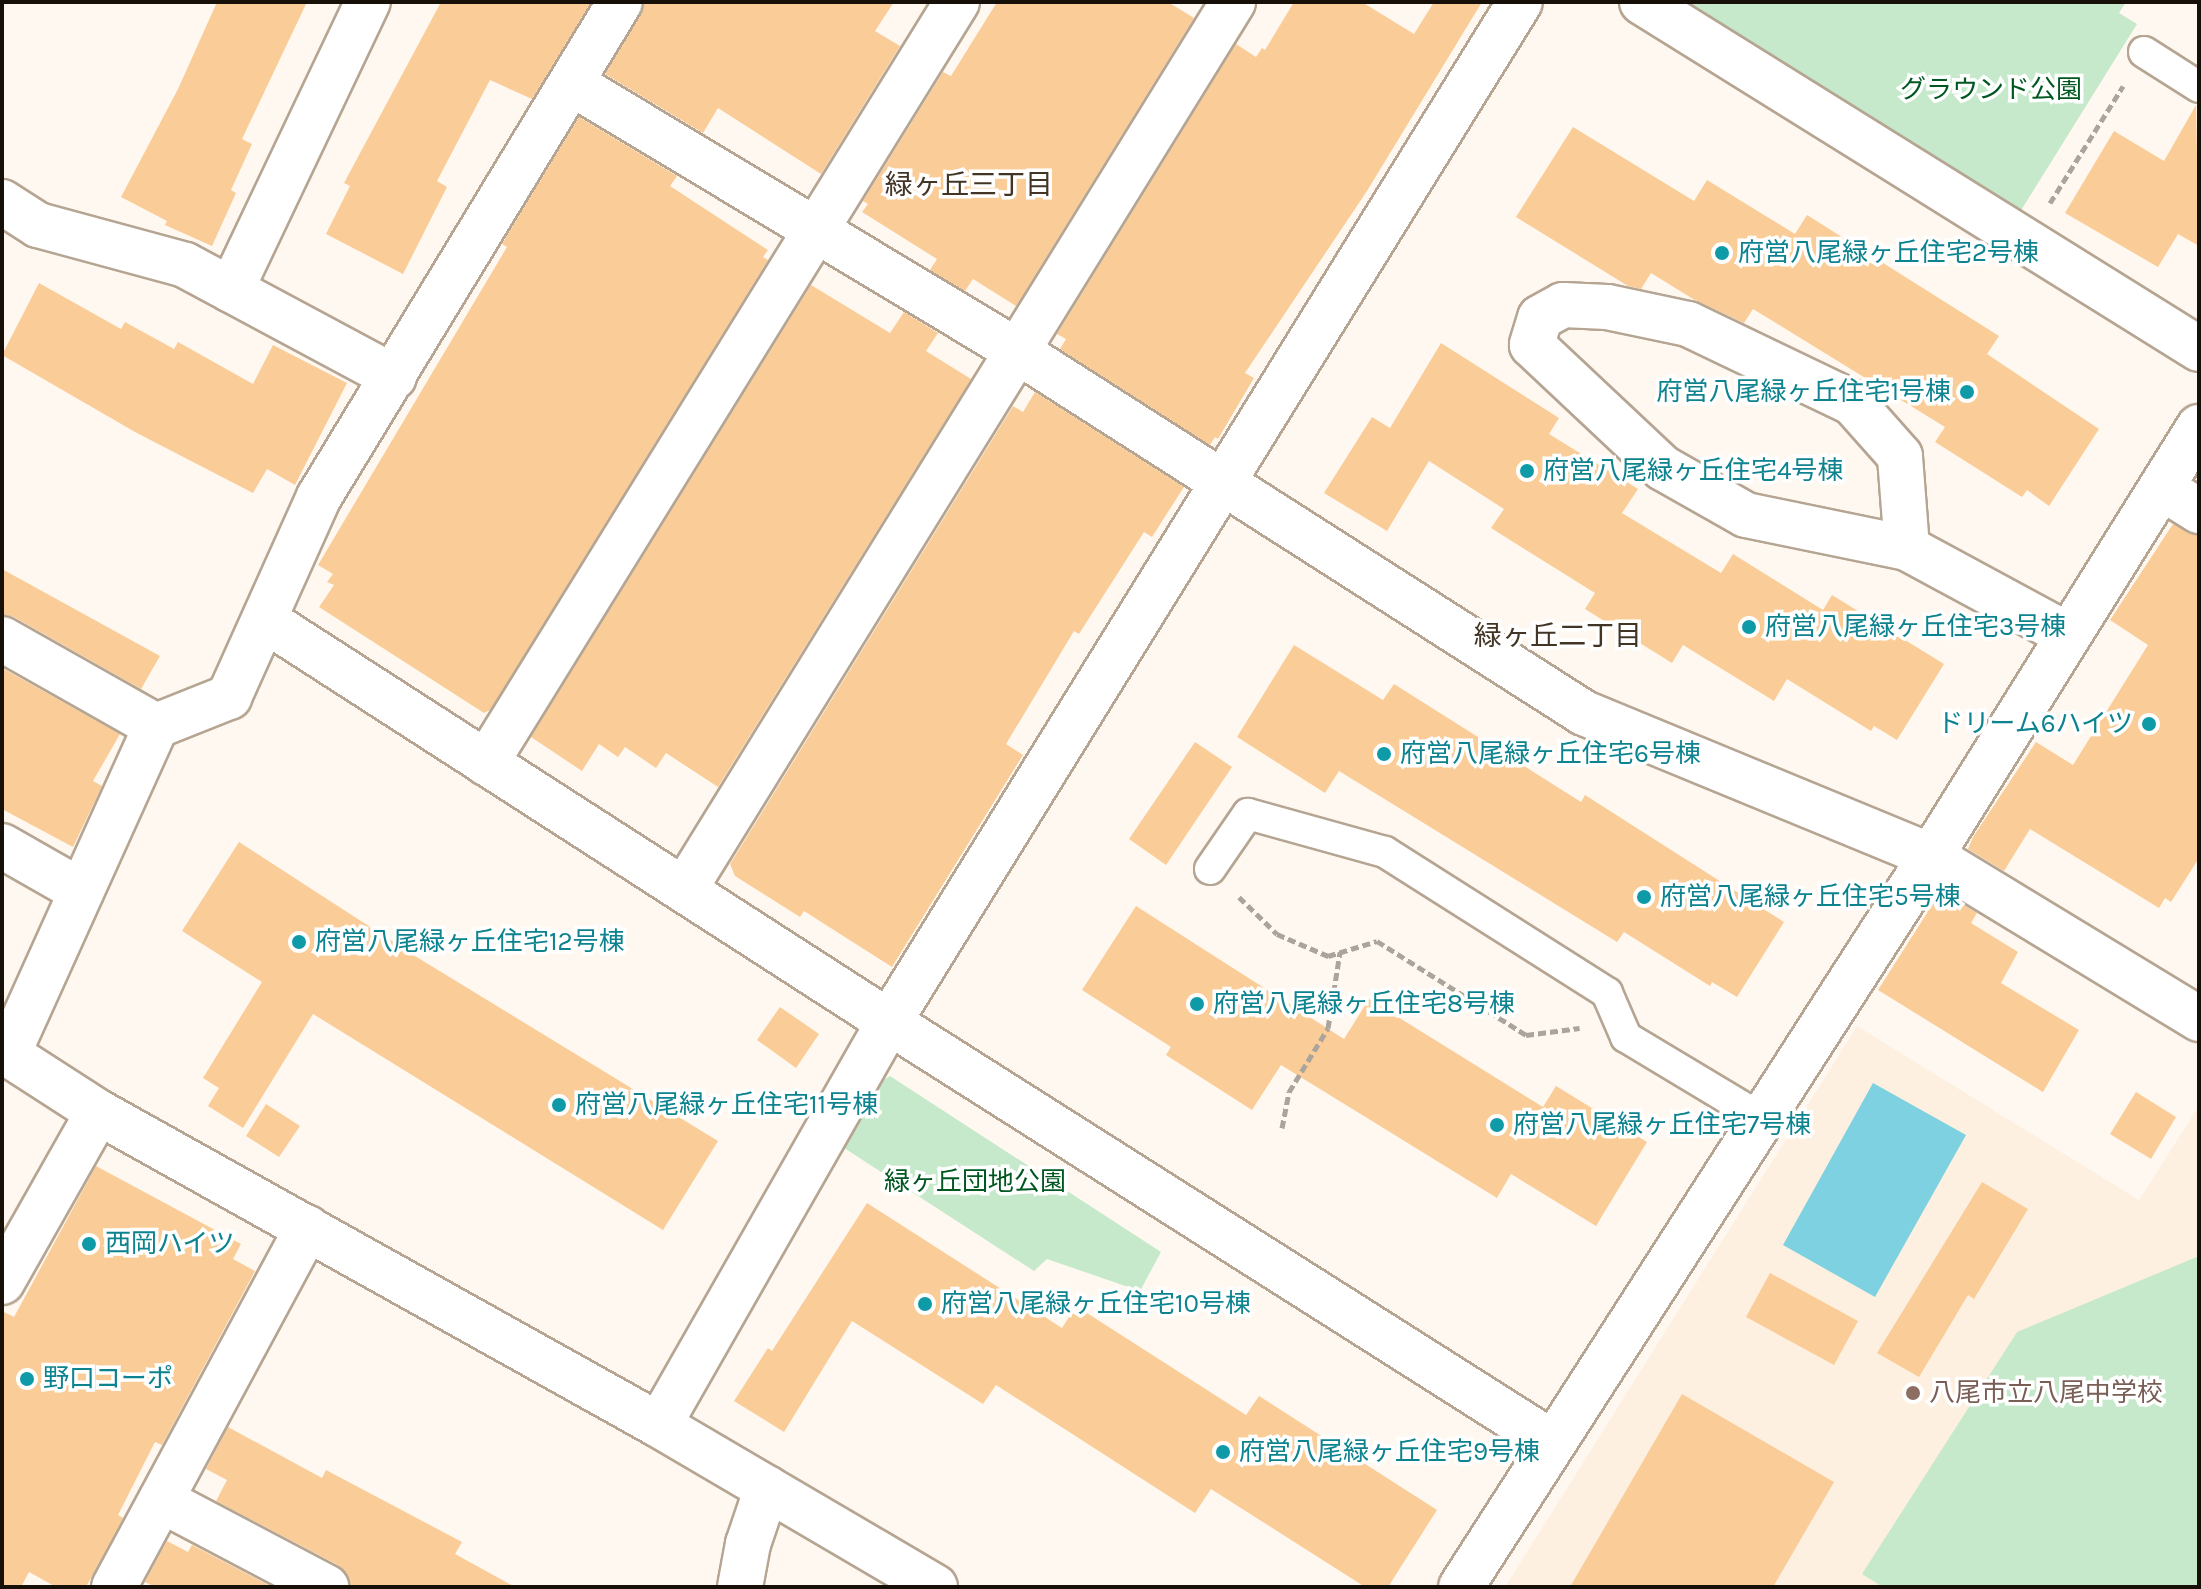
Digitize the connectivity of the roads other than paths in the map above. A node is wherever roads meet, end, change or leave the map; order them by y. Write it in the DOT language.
graph roads {
  1 [pos="368,2"];
  2 [pos="620,2"];
  3 [pos="957,2"];
  4 [pos="1233,2"];
  5 [pos="1520,2"];
  6 [pos="1642,2"];
  7 [pos="2144,52"];
  8 [pos="571,83"];
  9 [pos="2199,87"];
  10 [pos="2,202"];
  11 [pos="816,231"];
  12 [pos="231,290"];
  13 [pos="2199,349"];
  14 [pos="1017,351"];
  15 [pos="394,377"];
  16 [pos="2199,427"];
  17 [pos="1221,480"];
  18 [pos="2162,488"];
  19 [pos="2199,511"];
  20 [pos="1907,548"];
  21 [pos="265,620"];
  22 [pos="2068,635"];
  23 [pos="2,639"];
  24 [pos="156,726"];
  25 [pos="486,763"];
  26 [pos="2,846"];
  27 [pos="1931,856"];
  28 [pos="1210,869"];
  29 [pos="684,890"];
  30 [pos="81,891"];
  31 [pos="2199,1019"];
  32 [pos="889,1022"];
  33 [pos="5,1054"];
  34 [pos="98,1112"];
  35 [pos="1761,1118"];
  36 [pos="307,1228"];
  37 [pos="2,1282"];
  38 [pos="659,1425"];
  39 [pos="1553,1443"];
  40 [pos="767,1488"];
  41 [pos="161,1500"];
  42 [pos="114,1587"];
  43 [pos="326,1587"];
  44 [pos="740,1587"];
  45 [pos="935,1587"];
  46 [pos="1461,1587"];
  1 -- 12 [label="street"];
  2 -- 8 [label="street"];
  3 -- 11 [label="street"];
  4 -- 14 [label="street"];
  5 -- 17 [label="street"];
  6 -- 13 [label="street"];
  7 -- 9 [label="lane"];
  8 -- 11 [label="street"];
  8 -- 15 [label="street"];
  10 -- 12 [label="street"];
  11 -- 14 [label="street"];
  11 -- 25 [label="street"];
  12 -- 15 [label="street"];
  14 -- 17 [label="street"];
  14 -- 29 [label="street"];
  15 -- 21 [label="street"];
  16 -- 18 [label="street"];
  17 -- 27 [label="street"];
  17 -- 32 [label="street"];
  18 -- 19 [label="street"];
  18 -- 22 [label="street"];
  20 -- 20 [label="street"];
  20 -- 22 [label="street"];
  21 -- 24 [label="street"];
  21 -- 25 [label="street"];
  22 -- 27 [label="street"];
  23 -- 24 [label="street"];
  24 -- 30 [label="street"];
  25 -- 29 [label="street"];
  26 -- 30 [label="street"];
  27 -- 31 [label="street"];
  27 -- 35 [label="street"];
  28 -- 35 [label="lane"];
  29 -- 32 [label="street"];
  30 -- 33 [label="street"];
  32 -- 38 [label="street"];
  32 -- 39 [label="street"];
  33 -- 34 [label="street"];
  34 -- 36 [label="street"];
  34 -- 37 [label="street"];
  35 -- 39 [label="street"];
  36 -- 38 [label="street"];
  36 -- 41 [label="street"];
  38 -- 40 [label="street"];
  39 -- 46 [label="street"];
  40 -- 44 [label="street"];
  40 -- 45 [label="street"];
  41 -- 42 [label="street"];
  41 -- 43 [label="street"];
}
